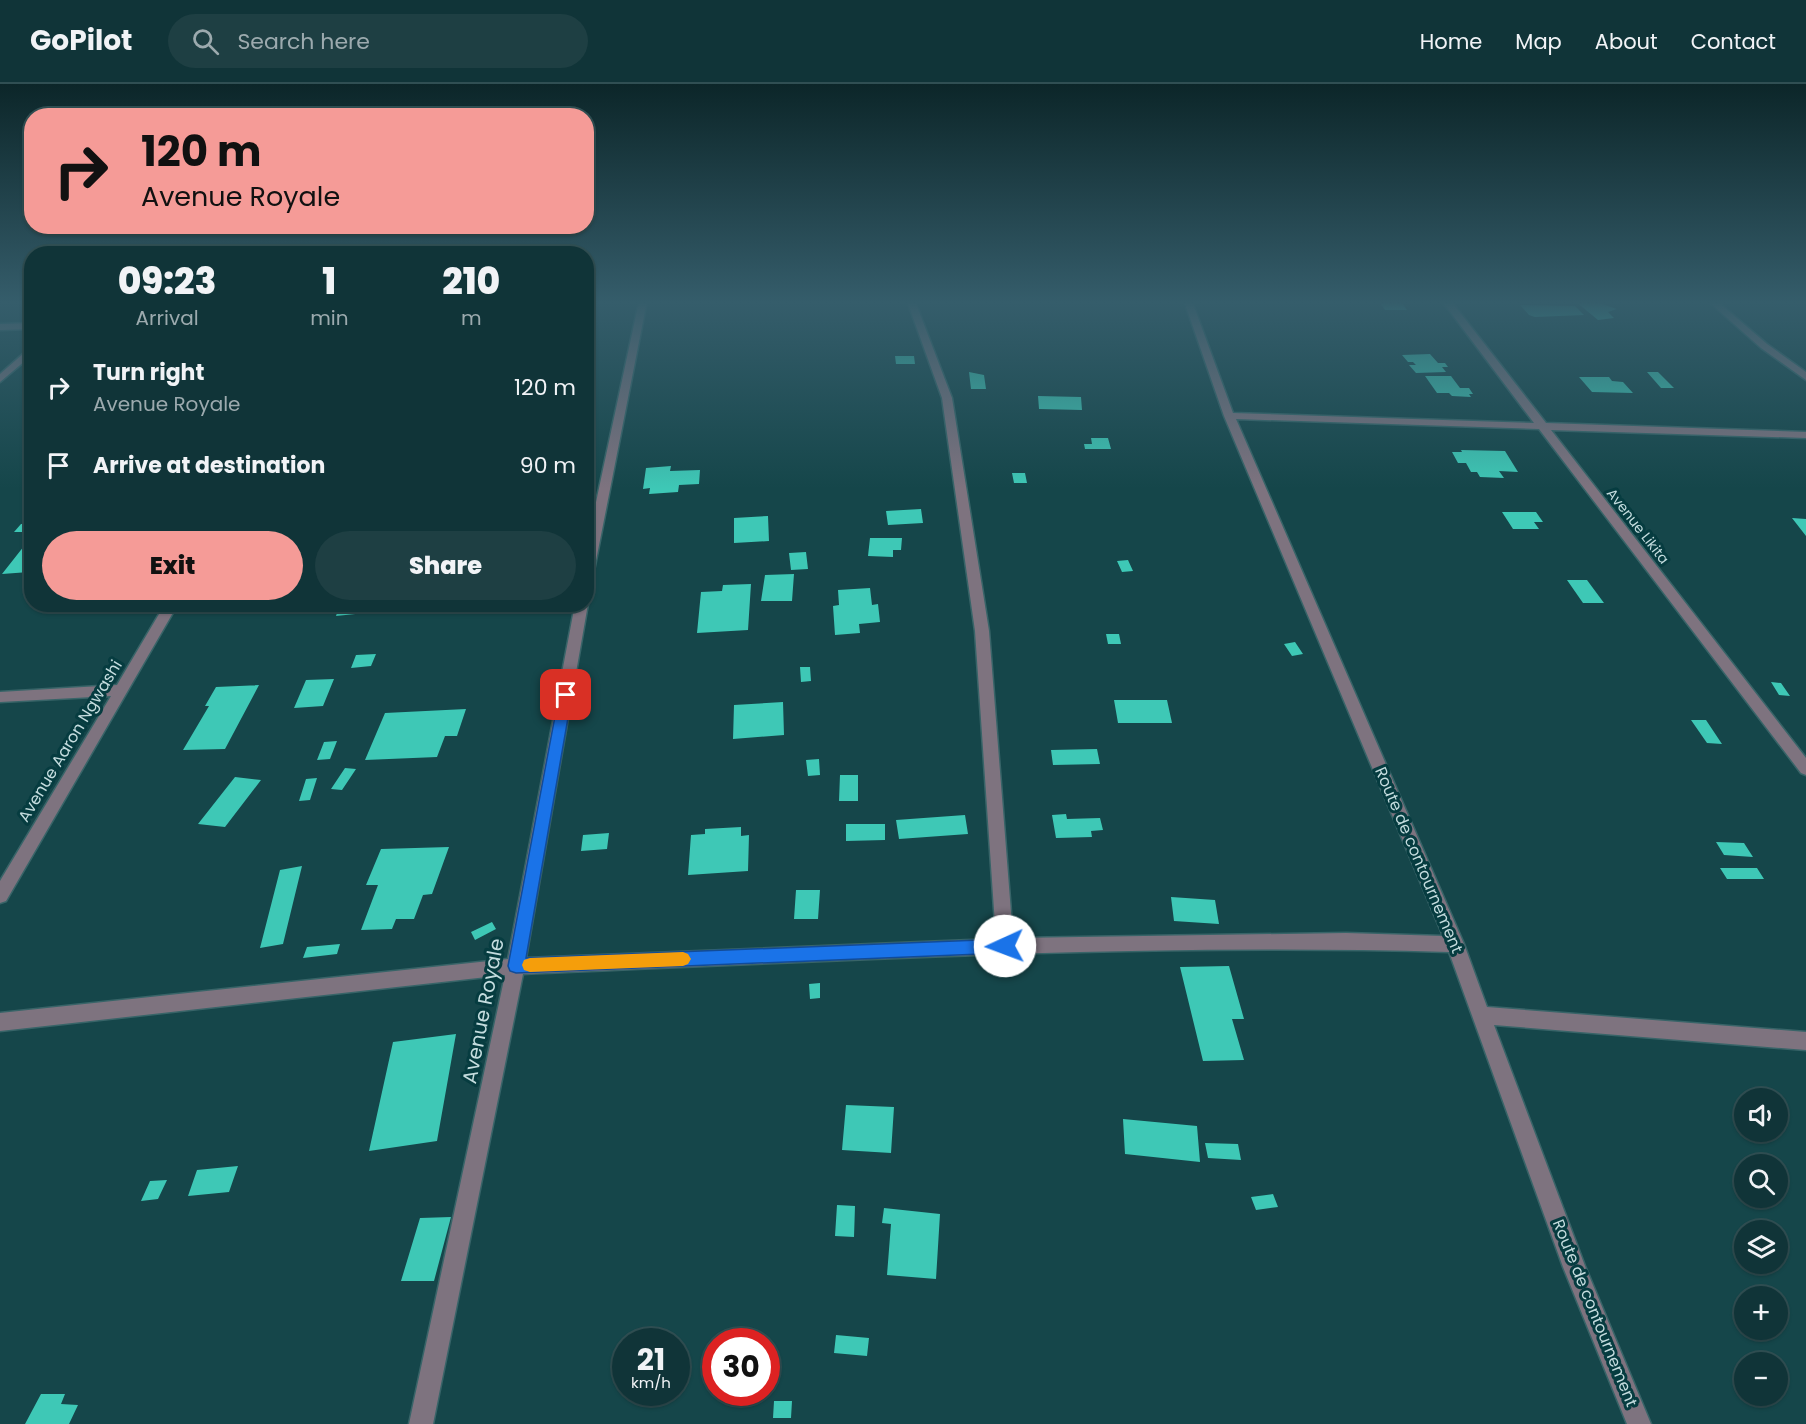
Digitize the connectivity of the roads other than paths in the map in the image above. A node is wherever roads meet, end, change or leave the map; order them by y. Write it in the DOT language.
graph roads {
  1 [pos="17,364"];
  2 [pos="630,364"];
  3 [pos="934,364"];
  4 [pos="1210,364"];
  5 [pos="1494,364"];
  6 [pos="1788,364"];
  7 [pos="1806,377"];
  8 [pos="0,379"];
  9 [pos="1229,416"];
  10 [pos="1541,426"];
  11 [pos="1806,435"];
  12 [pos="594,542"];
  13 [pos="167,612"];
  14 [pos="581,612"];
  15 [pos="122,690"];
  16 [pos="0,697"];
  17 [pos="1806,769"];
  18 [pos="0,896"];
  19 [pos="1455,944"];
  20 [pos="1005,946"];
  21 [pos="516,966"];
  22 [pos="1481,1015"];
  23 [pos="0,1022"];
  24 [pos="1806,1041"];
  25 [pos="421,1424"];
  26 [pos="1639,1424"];
  1 -- 8 [label="street"];
  2 -- 12 [label="street"];
  3 -- 20 [label="street"];
  4 -- 9 [label="street, Route de contournement"];
  5 -- 10 [label="street, Avenue Likita"];
  6 -- 7 [label="street"];
  9 -- 10 [label="street"];
  9 -- 19 [label="street, Route de contournement"];
  10 -- 11 [label="street"];
  10 -- 17 [label="street, Avenue Likita"];
  13 -- 15 [label="street, Avenue Aaron Ngwashi"];
  14 -- 21 [label="street, Avenue Royale"];
  15 -- 16 [label="street"];
  15 -- 18 [label="street, Avenue Aaron Ngwashi"];
  19 -- 20 [label="street"];
  19 -- 22 [label="street, Route de contournement"];
  20 -- 21 [label="street"];
  21 -- 23 [label="street"];
  21 -- 25 [label="street, Avenue Royale"];
  22 -- 24 [label="street"];
  22 -- 26 [label="street, Route de contournement"];
}
